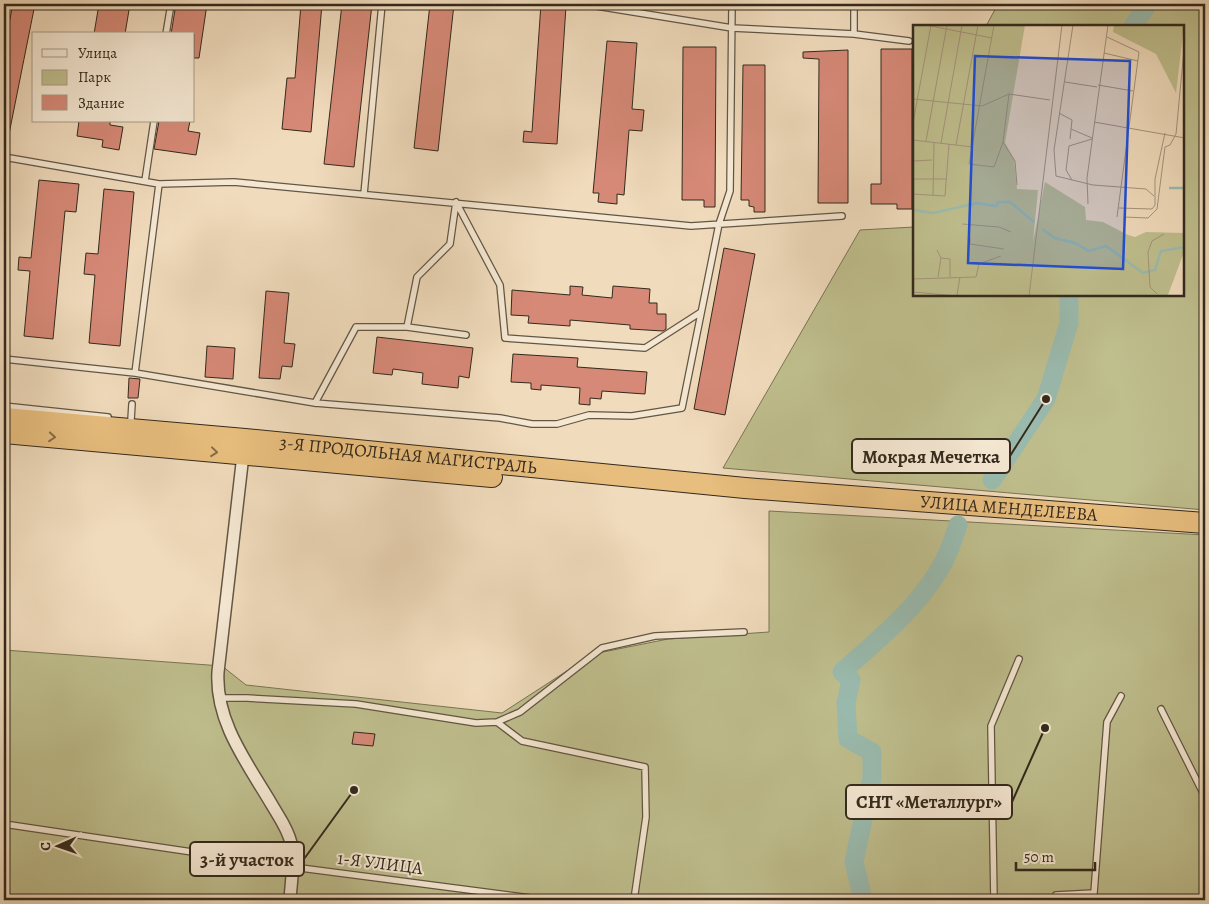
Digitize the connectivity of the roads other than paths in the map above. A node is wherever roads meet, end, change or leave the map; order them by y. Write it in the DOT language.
graph roads {
  1 [pos="170,4"];
  2 [pos="382,4"];
  3 [pos="584,4"];
  4 [pos="732,4"];
  5 [pos="854,4"];
  6 [pos="732,28"];
  7 [pos="166,32"];
  8 [pos="854,34"];
  9 [pos="909,41"];
  10 [pos="154,122"];
  11 [pos="4,157"];
  12 [pos="145,181"];
  13 [pos="159,184"];
  14 [pos="364,194"];
  15 [pos="456,202"];
  16 [pos="842,216"];
  17 [pos="719,224"];
  18 [pos="701,312"];
  19 [pos="407,327"];
  20 [pos="466,335"];
  21 [pos="4,359"];
  22 [pos="135,373"];
  23 [pos="315,403"];
  24 [pos="132,404"];
  25 [pos="4,406"];
  26 [pos="4,418"];
  27 [pos="111,418"];
  28 [pos="121,419"];
  29 [pos="131,420"];
  30 [pos="139,421"];
  31 [pos="4,434"];
  32 [pos="243,455"];
  33 [pos="812,498"];
  34 [pos="1205,523"];
  35 [pos="1205,532"];
  36 [pos="744,632"];
  37 [pos="1018,659"];
  38 [pos="1121,696"];
  39 [pos="217,698"];
  40 [pos="1162,709"];
  41 [pos="497,722"];
  42 [pos="1205,797"];
  43 [pos="4,824"];
  44 [pos="292,867"];
  45 [pos="1056,895"];
  46 [pos="531,899"];
  47 [pos="290,900"];
  48 [pos="546,900"];
  49 [pos="634,900"];
  50 [pos="994,900"];
  1 -- 7 [label="lane"];
  2 -- 14 [label="lane"];
  3 -- 6 [label="lane"];
  4 -- 6 [label="lane"];
  5 -- 8 [label="lane"];
  6 -- 8 [label="lane"];
  6 -- 17 [label="lane"];
  8 -- 9 [label="lane"];
  10 -- 12 [label="lane"];
  11 -- 12 [label="lane"];
  12 -- 13 [label="lane"];
  13 -- 14 [label="lane"];
  13 -- 22 [label="lane"];
  14 -- 15 [label="lane"];
  15 -- 17 [label="lane"];
  15 -- 18 [label="lane"];
  15 -- 19 [label="lane"];
  16 -- 17 [label="lane"];
  17 -- 18 [label="lane"];
  18 -- 23 [label="lane"];
  19 -- 20 [label="lane"];
  19 -- 23 [label="lane"];
  21 -- 22 [label="lane"];
  22 -- 23 [label="lane"];
  24 -- 29 [label="lane"];
  25 -- 27 [label="lane"];
  26 -- 33 [label="highway, 3-Я ПРОДОЛЬНАЯ МАГИСТРАЛЬ"];
  28 -- 29 [label="lane"];
  29 -- 30 [label="lane"];
  31 -- 32 [label="highway, 3-Я ПРОДОЛЬНАЯ МАГИСТРАЛЬ, one-way"];
  32 -- 33 [label="highway, 3-Я ПРОДОЛЬНАЯ МАГИСТРАЛЬ"];
  32 -- 39 [label="street"];
  33 -- 34 [label="highway, УЛИЦА МЕНДЕЛЕЕВА"];
  33 -- 35 [label="highway, УЛИЦА МЕНДЕЛЕЕВА"];
  36 -- 41 [label="lane"];
  37 -- 50 [label="lane"];
  38 -- 45 [label="lane"];
  39 -- 41 [label="lane"];
  39 -- 44 [label="street"];
  40 -- 42 [label="lane"];
  41 -- 49 [label="lane"];
  43 -- 44 [label="lane, 1-Я УЛИЦА"];
  44 -- 46 [label="lane, 1-Я УЛИЦА"];
  44 -- 47 [label="street"];
  46 -- 48 [label="lane, 1-Я УЛИЦА"];
}
